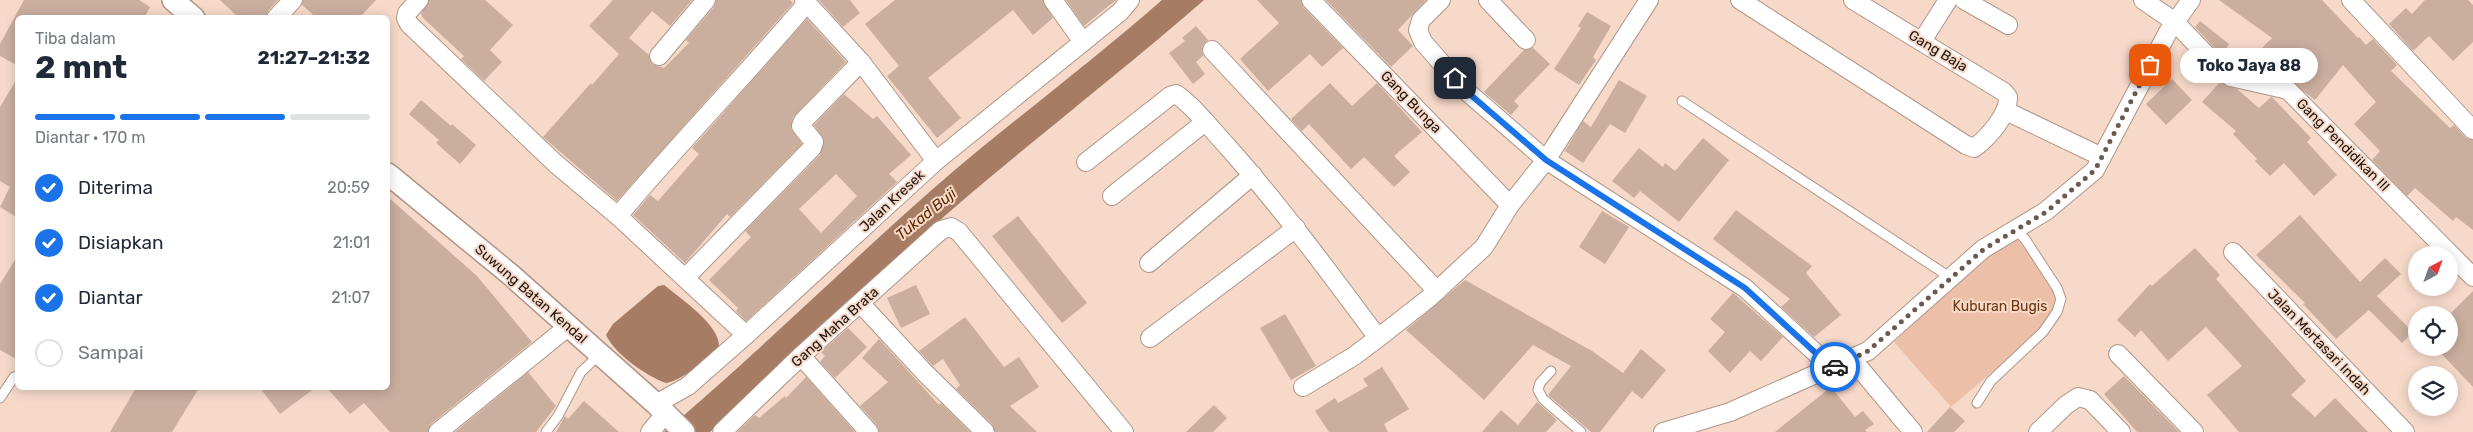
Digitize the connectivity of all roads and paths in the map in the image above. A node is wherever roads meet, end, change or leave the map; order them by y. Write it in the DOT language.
graph roads {
  1 [pos="173,0"];
  2 [pos="293,0"];
  3 [pos="419,0"];
  4 [pos="706,0"];
  5 [pos="1053,0"];
  6 [pos="1130,0"];
  7 [pos="1311,0"];
  8 [pos="1441,0"];
  9 [pos="1488,0"];
  10 [pos="1649,0"];
  11 [pos="1740,0"];
  12 [pos="1853,0"];
  13 [pos="1948,0"];
  14 [pos="1964,0"];
  15 [pos="2143,0"];
  16 [pos="2191,0"];
  17 [pos="2351,0"];
  18 [pos="806,1"];
  19 [pos="190,15"];
  20 [pos="279,15"];
  21 [pos="2175,22"];
  22 [pos="2008,25"];
  23 [pos="1526,40"];
  24 [pos="1083,42"];
  25 [pos="1922,42"];
  26 [pos="1212,50"];
  27 [pos="659,56"];
  28 [pos="862,62"];
  29 [pos="1682,101"];
  30 [pos="2006,111"];
  31 [pos="1204,122"];
  32 [pos="2473,130"];
  33 [pos="2102,157"];
  34 [pos="936,160"];
  35 [pos="1546,160"];
  36 [pos="1086,162"];
  37 [pos="1253,175"];
  38 [pos="390,176"];
  39 [pos="1112,196"];
  40 [pos="1510,204"];
  41 [pos="618,216"];
  42 [pos="1296,228"];
  43 [pos="2017,231"];
  44 [pos="2233,252"];
  45 [pos="1149,263"];
  46 [pos="686,277"];
  47 [pos="2473,277"];
  48 [pos="1951,278"];
  49 [pos="1437,290"];
  50 [pos="861,304"];
  51 [pos="568,326"];
  52 [pos="746,335"];
  53 [pos="1150,338"];
  54 [pos="1378,338"];
  55 [pos="600,354"];
  56 [pos="2118,354"];
  57 [pos="801,356"];
  58 [pos="1852,359"];
  59 [pos="1832,368"];
  60 [pos="1551,371"];
  61 [pos="14,377"];
  62 [pos="1303,387"];
  63 [pos="0,398"];
  64 [pos="1977,403"];
  65 [pos="669,417"];
  66 [pos="438,432"];
  67 [pos="546,432"];
  68 [pos="650,432"];
  69 [pos="722,432"];
  70 [pos="868,432"];
  71 [pos="985,432"];
  72 [pos="1124,432"];
  73 [pos="1581,432"];
  74 [pos="1663,432"];
  75 [pos="1913,432"];
  76 [pos="2038,432"];
  77 [pos="2121,432"];
  78 [pos="2194,432"];
  79 [pos="2405,432"];
  1 -- 19 [label="street"];
  2 -- 20 [label="street"];
  3 -- 41 [label="street"];
  4 -- 27 [label="street"];
  5 -- 24 [label="street"];
  6 -- 24 [label="street, Jalan Kresek"];
  7 -- 40 [label="street, Gang Bunga"];
  8 -- 35 [label="street"];
  9 -- 23 [label="street"];
  10 -- 35 [label="street"];
  11 -- 30 [label="street"];
  12 -- 25 [label="street, Gang Baja"];
  13 -- 25 [label="street"];
  14 -- 22 [label="street"];
  15 -- 21 [label="street, Gang Pendidikan III"];
  16 -- 21 [label="street"];
  17 -- 32 [label="street"];
  18 -- 28 [label="street"];
  18 -- 41 [label="street"];
  21 -- 33 [label="street"];
  21 -- 47 [label="street, Gang Pendidikan III"];
  24 -- 34 [label="street, Jalan Kresek"];
  25 -- 30 [label="street, Gang Baja"];
  26 -- 49 [label="street"];
  28 -- 34 [label="street"];
  28 -- 46 [label="street"];
  29 -- 48 [label="lane"];
  30 -- 33 [label="street"];
  31 -- 36 [label="street"];
  31 -- 37 [label="street"];
  31 -- 39 [label="street"];
  33 -- 43 [label="street"];
  34 -- 52 [label="street, Jalan Kresek"];
  35 -- 40 [label="street"];
  35 -- 59 [label="street"];
  37 -- 42 [label="street"];
  37 -- 45 [label="street"];
  38 -- 51 [label="street, Suwung Batan Kendal"];
  40 -- 49 [label="street"];
  41 -- 46 [label="street"];
  42 -- 53 [label="street"];
  42 -- 54 [label="street"];
  43 -- 48 [label="street"];
  43 -- 64 [label="lane"];
  44 -- 79 [label="street, Jalan Mertasari Indah"];
  46 -- 52 [label="street"];
  48 -- 58 [label="street"];
  49 -- 54 [label="street"];
  50 -- 57 [label="street, Gang Maha Brata"];
  50 -- 71 [label="street"];
  50 -- 72 [label="street, Gang Maha Brata"];
  51 -- 55 [label="street, Suwung Batan Kendal"];
  51 -- 66 [label="street"];
  52 -- 65 [label="street, Jalan Kresek"];
  54 -- 62 [label="street"];
  55 -- 65 [label="street, Suwung Batan Kendal"];
  55 -- 67 [label="lane"];
  56 -- 78 [label="street"];
  57 -- 69 [label="street, Gang Maha Brata"];
  57 -- 70 [label="street"];
  58 -- 59 [label="street"];
  58 -- 75 [label="street"];
  59 -- 74 [label="street"];
  60 -- 73 [label="lane"];
  61 -- 63 [label="lane"];
  65 -- 68 [label="street"];
  76 -- 77 [label="street"];
}
